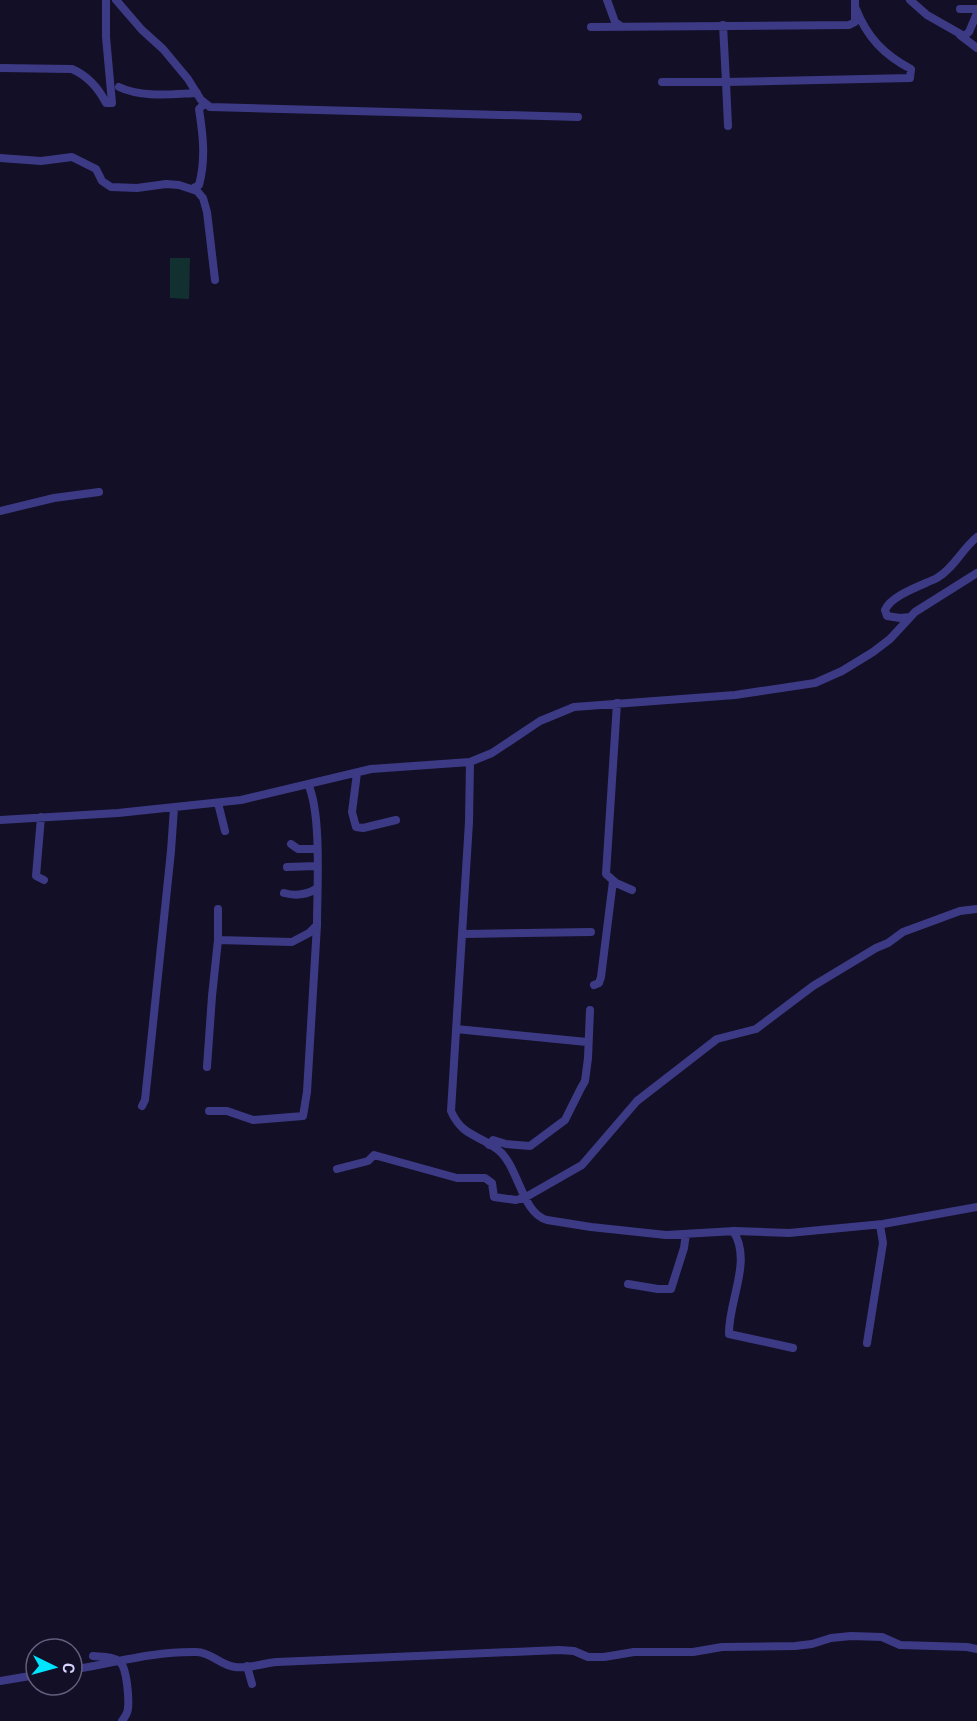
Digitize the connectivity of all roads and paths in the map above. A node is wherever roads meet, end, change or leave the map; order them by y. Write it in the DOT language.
graph roads {
  1 [pos="106,0"];
  2 [pos="116,0"];
  3 [pos="607,0"];
  4 [pos="910,0"];
  5 [pos="856,4"];
  6 [pos="960,9"];
  7 [pos="977,11"];
  8 [pos="723,25"];
  9 [pos="591,27"];
  10 [pos="622,27"];
  11 [pos="959,35"];
  12 [pos="977,48"];
  13 [pos="0,68"];
  14 [pos="662,82"];
  15 [pos="726,82"];
  16 [pos="119,87"];
  17 [pos="197,93"];
  18 [pos="204,104"];
  19 [pos="578,117"];
  20 [pos="728,126"];
  21 [pos="0,158"];
  22 [pos="192,189"];
  23 [pos="215,280"];
  24 [pos="99,492"];
  25 [pos="0,512"];
  26 [pos="977,537"];
  27 [pos="977,573"];
  28 [pos="910,616"];
  29 [pos="617,704"];
  30 [pos="470,762"];
  31 [pos="357,773"];
  32 [pos="308,784"];
  33 [pos="218,803"];
  34 [pos="174,808"];
  35 [pos="41,817"];
  36 [pos="0,820"];
  37 [pos="396,820"];
  38 [pos="225,831"];
  39 [pos="291,844"];
  40 [pos="316,849"];
  41 [pos="316,866"];
  42 [pos="287,867"];
  43 [pos="44,880"];
  44 [pos="613,881"];
  45 [pos="316,889"];
  46 [pos="632,890"];
  47 [pos="284,892"];
  48 [pos="218,909"];
  49 [pos="977,909"];
  50 [pos="316,924"];
  51 [pos="591,932"];
  52 [pos="462,934"];
  53 [pos="218,940"];
  54 [pos="594,985"];
  55 [pos="590,1010"];
  56 [pos="456,1029"];
  57 [pos="587,1042"];
  58 [pos="207,1067"];
  59 [pos="142,1106"];
  60 [pos="209,1111"];
  61 [pos="489,1144"];
  62 [pos="337,1170"];
  63 [pos="526,1197"];
  64 [pos="977,1207"];
  65 [pos="880,1225"];
  66 [pos="733,1231"];
  67 [pos="686,1234"];
  68 [pos="628,1284"];
  69 [pos="867,1342"];
  70 [pos="793,1348"];
  71 [pos="977,1649"];
  72 [pos="93,1656"];
  73 [pos="119,1661"];
  74 [pos="247,1666"];
  75 [pos="84,1668"];
  76 [pos="24,1677"];
  77 [pos="0,1680"];
  78 [pos="252,1684"];
  79 [pos="122,1721"];
  1 -- 13 [label="street"];
  2 -- 17 [label="street"];
  3 -- 10 [label="street"];
  4 -- 11 [label="street"];
  5 -- 8 [label="street"];
  5 -- 15 [label="street"];
  6 -- 7 [label="street"];
  7 -- 11 [label="street"];
  8 -- 10 [label="street"];
  8 -- 15 [label="street"];
  9 -- 10 [label="street"];
  11 -- 12 [label="street"];
  14 -- 15 [label="street"];
  15 -- 20 [label="street"];
  16 -- 17 [label="street"];
  17 -- 18 [label="street"];
  18 -- 19 [label="street"];
  18 -- 22 [label="street"];
  21 -- 22 [label="street"];
  22 -- 23 [label="street"];
  24 -- 25 [label="street"];
  26 -- 28 [label="street"];
  27 -- 28 [label="street"];
  28 -- 29 [label="street"];
  29 -- 30 [label="street"];
  29 -- 44 [label="street"];
  30 -- 31 [label="street"];
  30 -- 52 [label="street"];
  31 -- 32 [label="street"];
  31 -- 37 [label="street"];
  32 -- 33 [label="street"];
  32 -- 40 [label="street"];
  33 -- 34 [label="street"];
  33 -- 38 [label="street"];
  34 -- 35 [label="street"];
  34 -- 59 [label="street"];
  35 -- 36 [label="street"];
  35 -- 43 [label="street"];
  39 -- 40 [label="street"];
  40 -- 41 [label="street"];
  41 -- 42 [label="street"];
  41 -- 45 [label="street"];
  44 -- 46 [label="street"];
  44 -- 54 [label="street"];
  45 -- 47 [label="street"];
  45 -- 50 [label="street"];
  48 -- 53 [label="street"];
  49 -- 63 [label="street"];
  50 -- 53 [label="street"];
  50 -- 60 [label="street"];
  51 -- 52 [label="street"];
  52 -- 56 [label="street"];
  53 -- 58 [label="street"];
  55 -- 57 [label="street"];
  56 -- 57 [label="street"];
  56 -- 61 [label="street"];
  57 -- 61 [label="street"];
  61 -- 63 [label="street"];
  62 -- 63 [label="street"];
  63 -- 67 [label="street"];
  64 -- 65 [label="street"];
  65 -- 66 [label="street"];
  65 -- 69 [label="street"];
  66 -- 67 [label="street"];
  66 -- 70 [label="street"];
  67 -- 68 [label="street"];
  71 -- 74 [label="street"];
  72 -- 73 [label="street"];
  73 -- 74 [label="street"];
  73 -- 75 [label="street"];
  73 -- 79 [label="street"];
  74 -- 78 [label="street"];
  76 -- 77 [label="street"];
}
